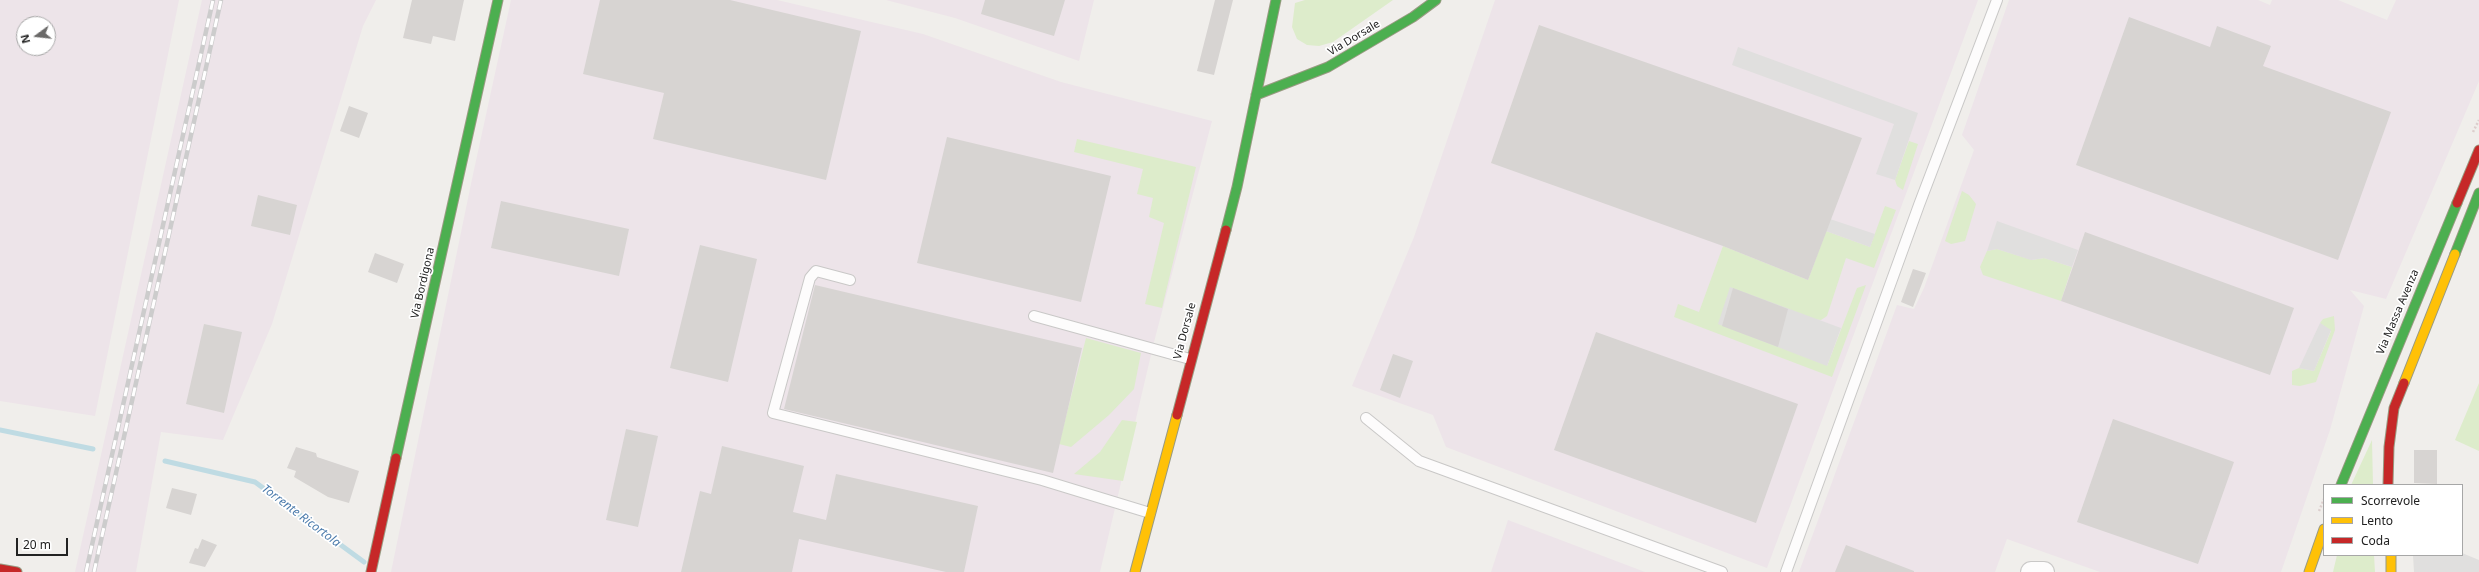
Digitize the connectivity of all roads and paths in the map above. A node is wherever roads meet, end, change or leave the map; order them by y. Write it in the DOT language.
graph roads {
  1 [pos="498,0"];
  2 [pos="1276,0"];
  3 [pos="1436,0"];
  4 [pos="1997,0"];
  5 [pos="1256,95"];
  6 [pos="2479,150"];
  7 [pos="2479,193"];
  8 [pos="850,280"];
  9 [pos="1034,316"];
  10 [pos="1190,359"];
  11 [pos="1366,418"];
  12 [pos="2341,484"];
  13 [pos="2388,484"];
  14 [pos="1150,513"];
  15 [pos="2323,532"];
  16 [pos="2391,556"];
  17 [pos="0,569"];
  18 [pos="17,572"];
  19 [pos="371,572"];
  20 [pos="1135,572"];
  21 [pos="1722,572"];
  22 [pos="1786,572"];
  23 [pos="2031,572"];
  24 [pos="2044,572"];
  25 [pos="2309,572"];
  26 [pos="2391,572"];
  1 -- 19 [label="street, Via Bordigona"];
  2 -- 5 [label="street, Via Dorsale"];
  3 -- 5 [label="street, Via Dorsale"];
  4 -- 22 [label="lane"];
  5 -- 10 [label="street, Via Dorsale"];
  6 -- 12 [label="street, Via Massa Avenza"];
  7 -- 13 [label="street"];
  8 -- 14 [label="lane"];
  9 -- 10 [label="lane"];
  10 -- 14 [label="street, Via Dorsale"];
  11 -- 21 [label="lane"];
  14 -- 20 [label="street, Via Dorsale"];
  15 -- 25 [label="street"];
  16 -- 26 [label="street"];
  17 -- 18 [label="street"];
  23 -- 24 [label="street"];
}
